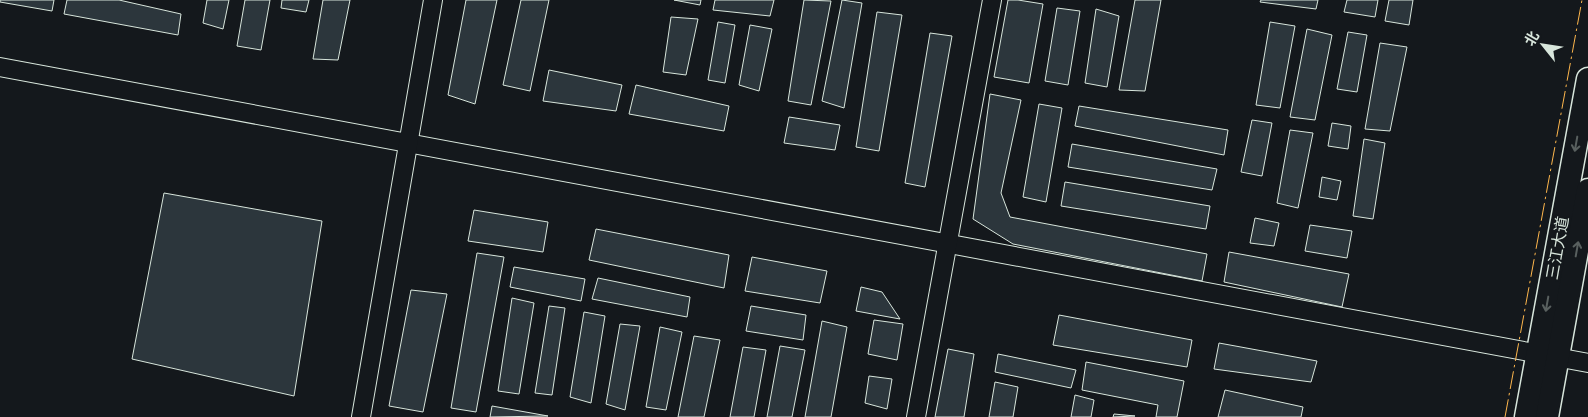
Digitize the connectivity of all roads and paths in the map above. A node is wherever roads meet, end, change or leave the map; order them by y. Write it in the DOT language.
graph roads {
  1 [pos="433,0"];
  2 [pos="992,0"];
  3 [pos="0,67"];
  4 [pos="1588,79"];
  5 [pos="408,142"];
  6 [pos="1588,190"];
  7 [pos="948,242"];
  8 [pos="1548,355"];
  9 [pos="1588,363"];
  10 [pos="361,417"];
  11 [pos="916,417"];
  12 [pos="1526,417"];
  13 [pos="1547,417"];
  1 -- 5 [label="street"];
  2 -- 7 [label="street"];
  3 -- 5 [label="street"];
  4 -- 8 [label="main road, 三江大道, one-way"];
  5 -- 7 [label="street"];
  5 -- 10 [label="street"];
  8 -- 6 [label="main road, 三江大道, one-way"];
  7 -- 8 [label="street"];
  7 -- 11 [label="street"];
  8 -- 9 [label="street"];
  8 -- 12 [label="main road, 三江大道"];
  8 -- 13 [label="main road, 三江大道"];
}
